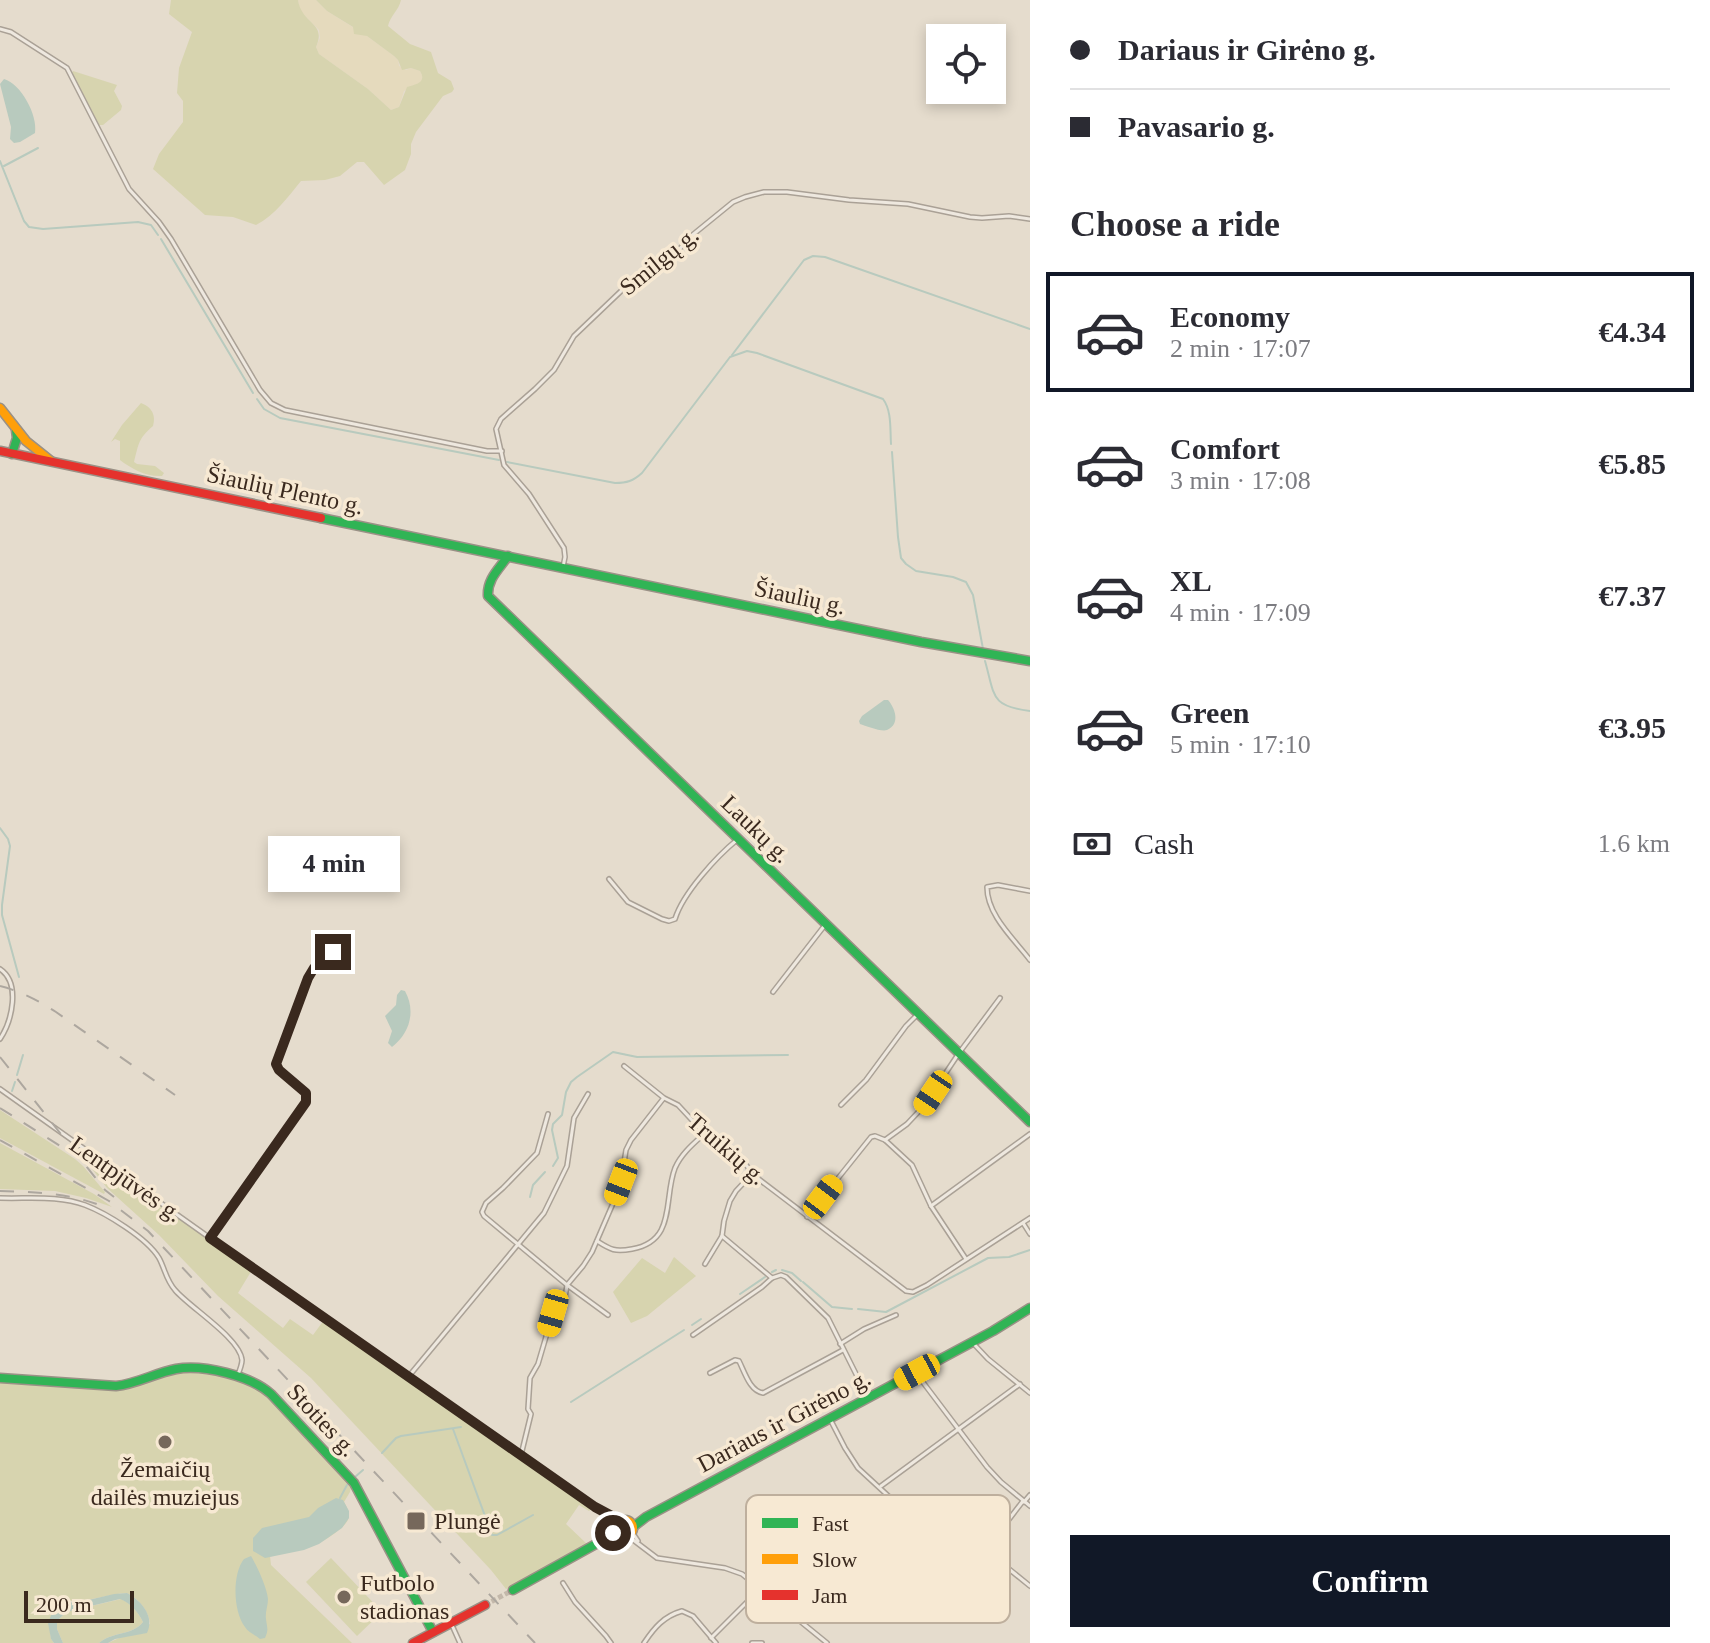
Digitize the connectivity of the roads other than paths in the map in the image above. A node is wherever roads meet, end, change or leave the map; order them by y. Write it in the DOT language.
graph roads {
  1 [pos="0,29"];
  2 [pos="1030,219"];
  3 [pos="0,408"];
  4 [pos="19,433"];
  5 [pos="0,451"];
  6 [pos="502,451"];
  7 [pos="15,455"];
  8 [pos="54,463"];
  9 [pos="508,556"];
  10 [pos="563,568"];
  11 [pos="1030,661"];
  12 [pos="738,839"];
  13 [pos="609,879"];
  14 [pos="1030,891"];
  15 [pos="826,924"];
  16 [pos="333,952"];
  17 [pos="1030,960"];
  18 [pos="0,969"];
  19 [pos="773,992"];
  20 [pos="1000,998"];
  21 [pos="918,1014"];
  22 [pos="0,1039"];
  23 [pos="959,1053"];
  24 [pos="624,1066"];
  25 [pos="0,1089"];
  26 [pos="588,1094"];
  27 [pos="664,1098"];
  28 [pos="841,1105"];
  29 [pos="548,1114"];
  30 [pos="1030,1122"];
  31 [pos="704,1133"];
  32 [pos="1030,1134"];
  33 [pos="885,1140"];
  34 [pos="752,1174"];
  35 [pos="0,1198"];
  36 [pos="931,1206"];
  37 [pos="807,1217"];
  38 [pos="1030,1218"];
  39 [pos="1023,1223"];
  40 [pos="1030,1234"];
  41 [pos="722,1236"];
  42 [pos="210,1238"];
  43 [pos="597,1241"];
  44 [pos="518,1245"];
  45 [pos="966,1259"];
  46 [pos="705,1264"];
  47 [pos="772,1278"];
  48 [pos="567,1285"];
  49 [pos="1030,1308"];
  50 [pos="608,1315"];
  51 [pos="896,1315"];
  52 [pos="693,1335"];
  53 [pos="972,1342"];
  54 [pos="840,1344"];
  55 [pos="843,1350"];
  56 [pos="917,1372"];
  57 [pos="710,1373"];
  58 [pos="237,1377"];
  59 [pos="409,1377"];
  60 [pos="0,1378"];
  61 [pos="1020,1384"];
  62 [pos="1030,1393"];
  63 [pos="868,1398"];
  64 [pos="830,1419"];
  65 [pos="959,1430"];
  66 [pos="521,1455"];
  67 [pos="880,1487"];
  68 [pos="887,1495"];
  69 [pos="1030,1495"];
  70 [pos="1024,1501"];
  71 [pos="1030,1506"];
  72 [pos="1010,1519"];
  73 [pos="625,1529"];
  74 [pos="1010,1570"];
  75 [pos="746,1579"];
  76 [pos="563,1583"];
  77 [pos="1030,1586"];
  78 [pos="513,1590"];
  79 [pos="746,1602"];
  80 [pos="485,1605"];
  81 [pos="451,1623"];
  82 [pos="805,1623"];
  83 [pos="433,1632"];
  84 [pos="711,1638"];
  85 [pos="413,1643"];
  86 [pos="460,1643"];
  87 [pos="611,1643"];
  88 [pos="644,1643"];
  89 [pos="716,1643"];
  90 [pos="752,1643"];
  91 [pos="762,1643"];
  92 [pos="827,1643"];
  1 -- 6 [label="street"];
  2 -- 6 [label="street, Smilgų g."];
  3 -- 4 [label="main road"];
  4 -- 7 [label="main road"];
  4 -- 8 [label="main road"];
  5 -- 7 [label="main road, Šiaulių Plento g."];
  6 -- 10 [label="street"];
  7 -- 8 [label="main road, Šiaulių Plento g."];
  8 -- 9 [label="main road, Šiaulių Plento g."];
  9 -- 10 [label="main road, Šiaulių Plento g."];
  9 -- 12 [label="main road, Laukų g."];
  10 -- 11 [label="main road, Šiaulių g."];
  12 -- 13 [label="street"];
  12 -- 15 [label="main road, Laukų g."];
  14 -- 17 [label="street"];
  15 -- 19 [label="street"];
  15 -- 21 [label="main road, Laukų g."];
  16 -- 42 [label="street"];
  18 -- 22 [label="street"];
  20 -- 23 [label="street"];
  21 -- 23 [label="main road, Laukų g."];
  21 -- 28 [label="street"];
  23 -- 30 [label="main road, Laukų g."];
  23 -- 33 [label="street"];
  24 -- 27 [label="street, Truikių g."];
  25 -- 42 [label="street, Lentpjūvės g."];
  26 -- 44 [label="street"];
  27 -- 31 [label="street, Truikių g."];
  27 -- 43 [label="street"];
  29 -- 44 [label="street"];
  31 -- 34 [label="street, Truikių g."];
  31 -- 43 [label="street"];
  32 -- 36 [label="street"];
  33 -- 36 [label="street"];
  33 -- 37 [label="street"];
  34 -- 37 [label="street, Truikių g."];
  34 -- 41 [label="street"];
  35 -- 58 [label="street"];
  36 -- 45 [label="street"];
  37 -- 45 [label="street, Truikių g."];
  38 -- 39 [label="street"];
  39 -- 40 [label="street"];
  39 -- 45 [label="street"];
  41 -- 46 [label="street"];
  41 -- 47 [label="street"];
  42 -- 59 [label="street, Lentpjūvės g."];
  43 -- 48 [label="street"];
  44 -- 48 [label="street"];
  44 -- 59 [label="street"];
  47 -- 52 [label="street"];
  47 -- 54 [label="street"];
  48 -- 50 [label="street"];
  48 -- 66 [label="street"];
  49 -- 53 [label="main road, Dariaus ir Girėno g."];
  51 -- 54 [label="street"];
  53 -- 56 [label="main road, Dariaus ir Girėno g."];
  53 -- 61 [label="street"];
  54 -- 55 [label="street"];
  55 -- 57 [label="street"];
  55 -- 63 [label="street"];
  56 -- 63 [label="main road, Dariaus ir Girėno g."];
  56 -- 65 [label="street"];
  58 -- 60 [label="main road, Stoties g."];
  58 -- 83 [label="main road, Stoties g."];
  59 -- 66 [label="street, Lentpjūvės g."];
  61 -- 62 [label="street"];
  61 -- 65 [label="street"];
  63 -- 64 [label="main road, Dariaus ir Girėno g."];
  64 -- 67 [label="street"];
  64 -- 73 [label="main road, Dariaus ir Girėno g."];
  65 -- 67 [label="street"];
  65 -- 70 [label="street"];
  66 -- 73 [label="street, Lentpjūvės g."];
  67 -- 68 [label="street"];
  69 -- 70 [label="street"];
  70 -- 71 [label="street"];
  70 -- 72 [label="street"];
  73 -- 75 [label="street, Lentpjūvės g."];
  73 -- 78 [label="main road, Dariaus ir Girėno g."];
  74 -- 77 [label="street"];
  76 -- 87 [label="street"];
  79 -- 84 [label="street"];
  80 -- 81 [label="main road"];
  81 -- 83 [label="main road"];
  81 -- 86 [label="street"];
  82 -- 92 [label="street, Lentpjūvės g."];
  83 -- 85 [label="main road"];
  84 -- 88 [label="street"];
  84 -- 89 [label="street"];
  90 -- 91 [label="street"];
}
